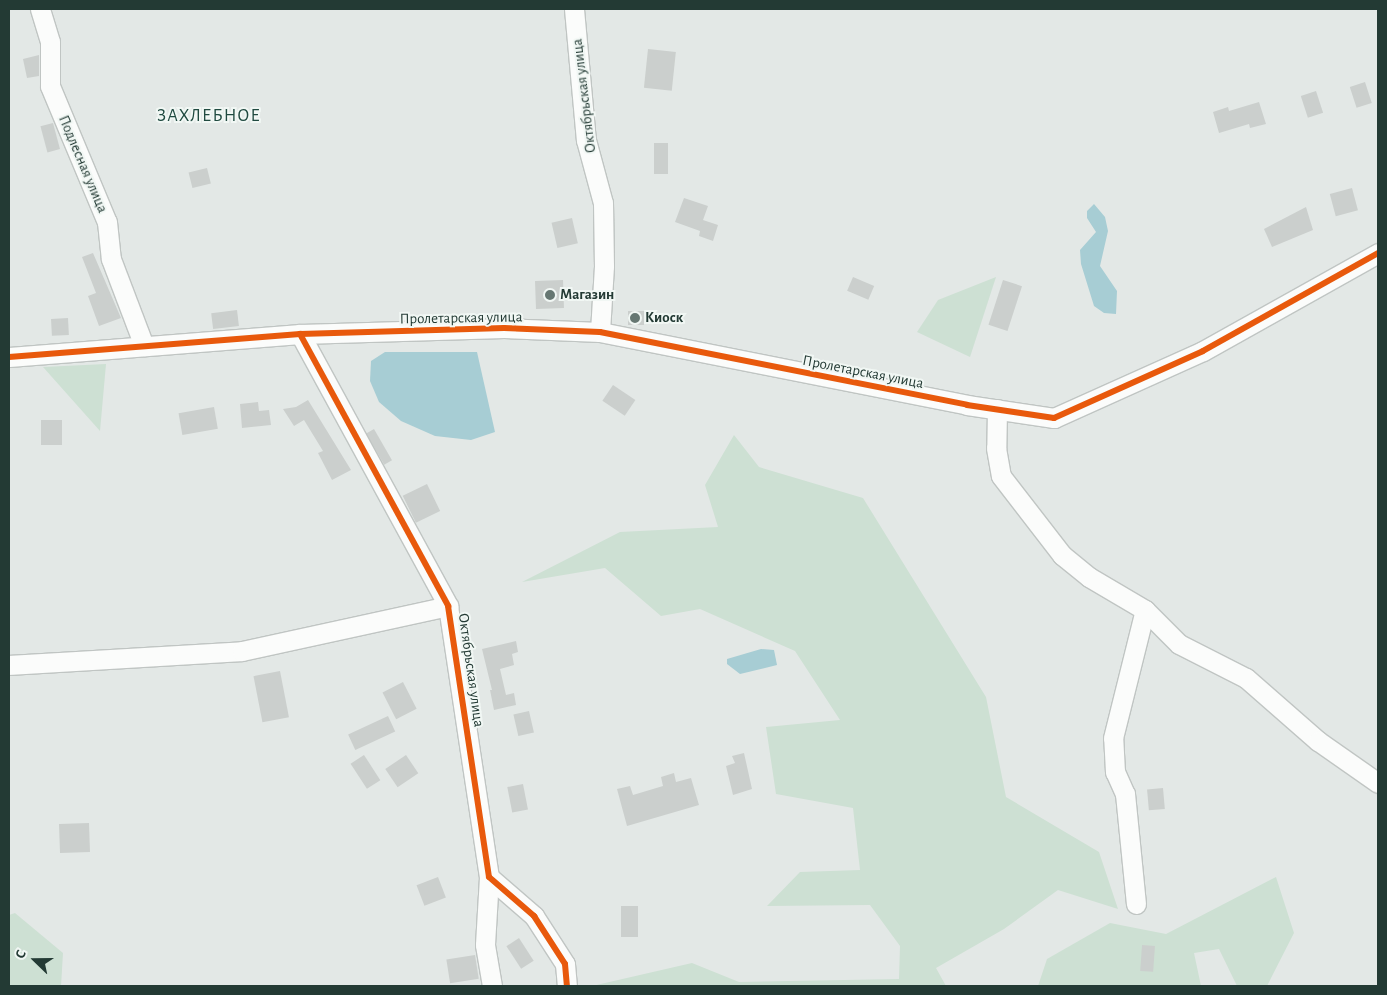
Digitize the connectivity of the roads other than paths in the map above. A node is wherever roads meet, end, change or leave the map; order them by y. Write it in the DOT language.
graph roads {
  1 [pos="40,9"];
  2 [pos="574,9"];
  3 [pos="1378,254"];
  4 [pos="600,332"];
  5 [pos="300,334"];
  6 [pos="144,346"];
  7 [pos="9,357"];
  8 [pos="997,409"];
  9 [pos="448,606"];
  10 [pos="1145,610"];
  11 [pos="9,665"];
  12 [pos="1378,784"];
  13 [pos="489,877"];
  14 [pos="1136,904"];
  15 [pos="492,986"];
  16 [pos="567,986"];
  1 -- 6 [label="street, Подлесная улица"];
  2 -- 4 [label="street, Октябрьская улица"];
  3 -- 8 [label="street, Пролетарская улица"];
  4 -- 5 [label="street, Пролетарская улица"];
  4 -- 8 [label="street, Пролетарская улица"];
  5 -- 6 [label="street, Пролетарская улица"];
  5 -- 9 [label="street, Октябрьская улица"];
  6 -- 7 [label="street, Пролетарская улица"];
  8 -- 10 [label="street"];
  9 -- 11 [label="street, Октябрьская улица"];
  9 -- 13 [label="street, Октябрьская улица"];
  10 -- 12 [label="street"];
  10 -- 14 [label="street"];
  13 -- 15 [label="street, Октябрьская улица"];
  13 -- 16 [label="street"];
}
